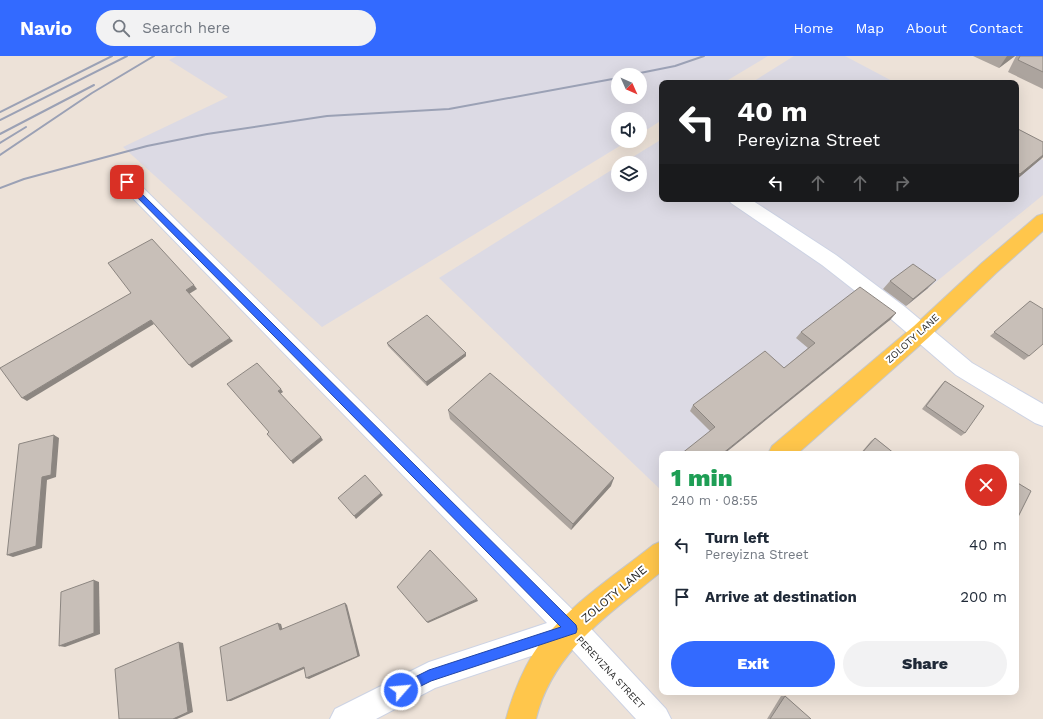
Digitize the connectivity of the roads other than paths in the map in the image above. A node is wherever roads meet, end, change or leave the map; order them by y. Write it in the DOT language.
graph roads {
  1 [pos="127,182"];
  2 [pos="742,202"];
  3 [pos="1043,221"];
  4 [pos="921,332"];
  5 [pos="1043,416"];
  6 [pos="783,451"];
  7 [pos="659,556"];
  8 [pos="572,629"];
  9 [pos="345,719"];
  10 [pos="521,719"];
  11 [pos="656,719"];
  1 -- 8 [label="street, PEREYIZNA STREET"];
  2 -- 4 [label="street"];
  3 -- 4 [label="main road, ZOLOTY LANE"];
  4 -- 5 [label="street"];
  4 -- 6 [label="main road, ZOLOTY LANE"];
  7 -- 8 [label="main road, ZOLOTY LANE"];
  8 -- 9 [label="street"];
  8 -- 10 [label="main road, ZOLOTY LANE"];
  8 -- 11 [label="street, PEREYIZNA STREET"];
}
